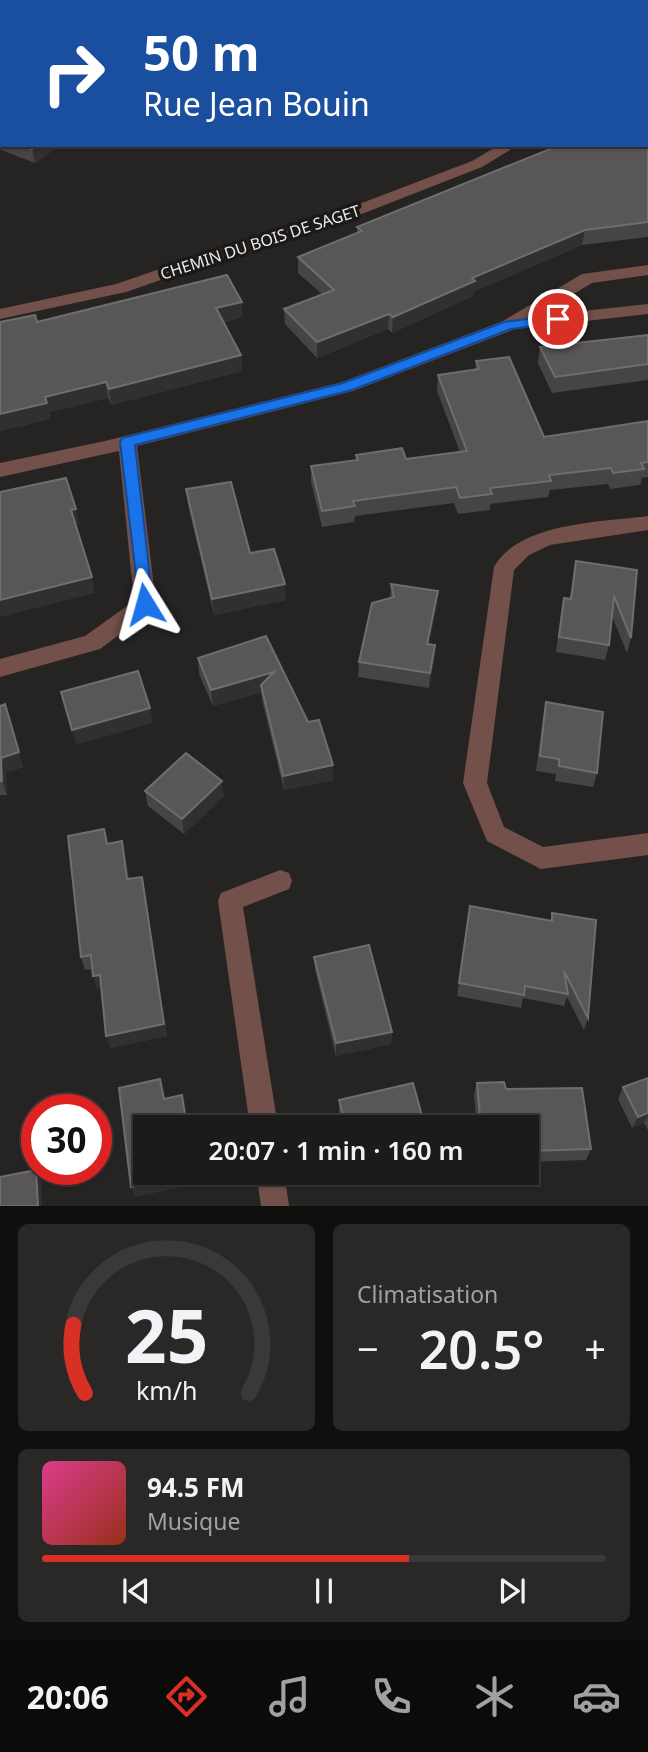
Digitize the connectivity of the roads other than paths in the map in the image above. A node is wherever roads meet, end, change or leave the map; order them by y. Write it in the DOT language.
graph roads {
  1 [pos="507,147"];
  2 [pos="648,270"];
  3 [pos="586,278"];
  4 [pos="648,309"];
  5 [pos="0,314"];
  6 [pos="608,314"];
  7 [pos="509,325"];
  8 [pos="127,442"];
  9 [pos="0,470"];
  10 [pos="648,523"];
  11 [pos="0,668"];
  12 [pos="648,844"];
  13 [pos="280,881"];
  14 [pos="262,1115"];
  15 [pos="272,1185"];
  16 [pos="275,1206"];
  1 -- 5 [label="street, CHEMIN DU BOIS DE SAGET"];
  2 -- 3 [label="street"];
  3 -- 6 [label="street"];
  3 -- 7 [label="street"];
  4 -- 6 [label="street"];
  6 -- 7 [label="street"];
  7 -- 8 [label="street"];
  8 -- 9 [label="street"];
  8 -- 11 [label="street"];
  10 -- 12 [label="street"];
  13 -- 14 [label="street"];
  15 -- 16 [label="street"];
}
